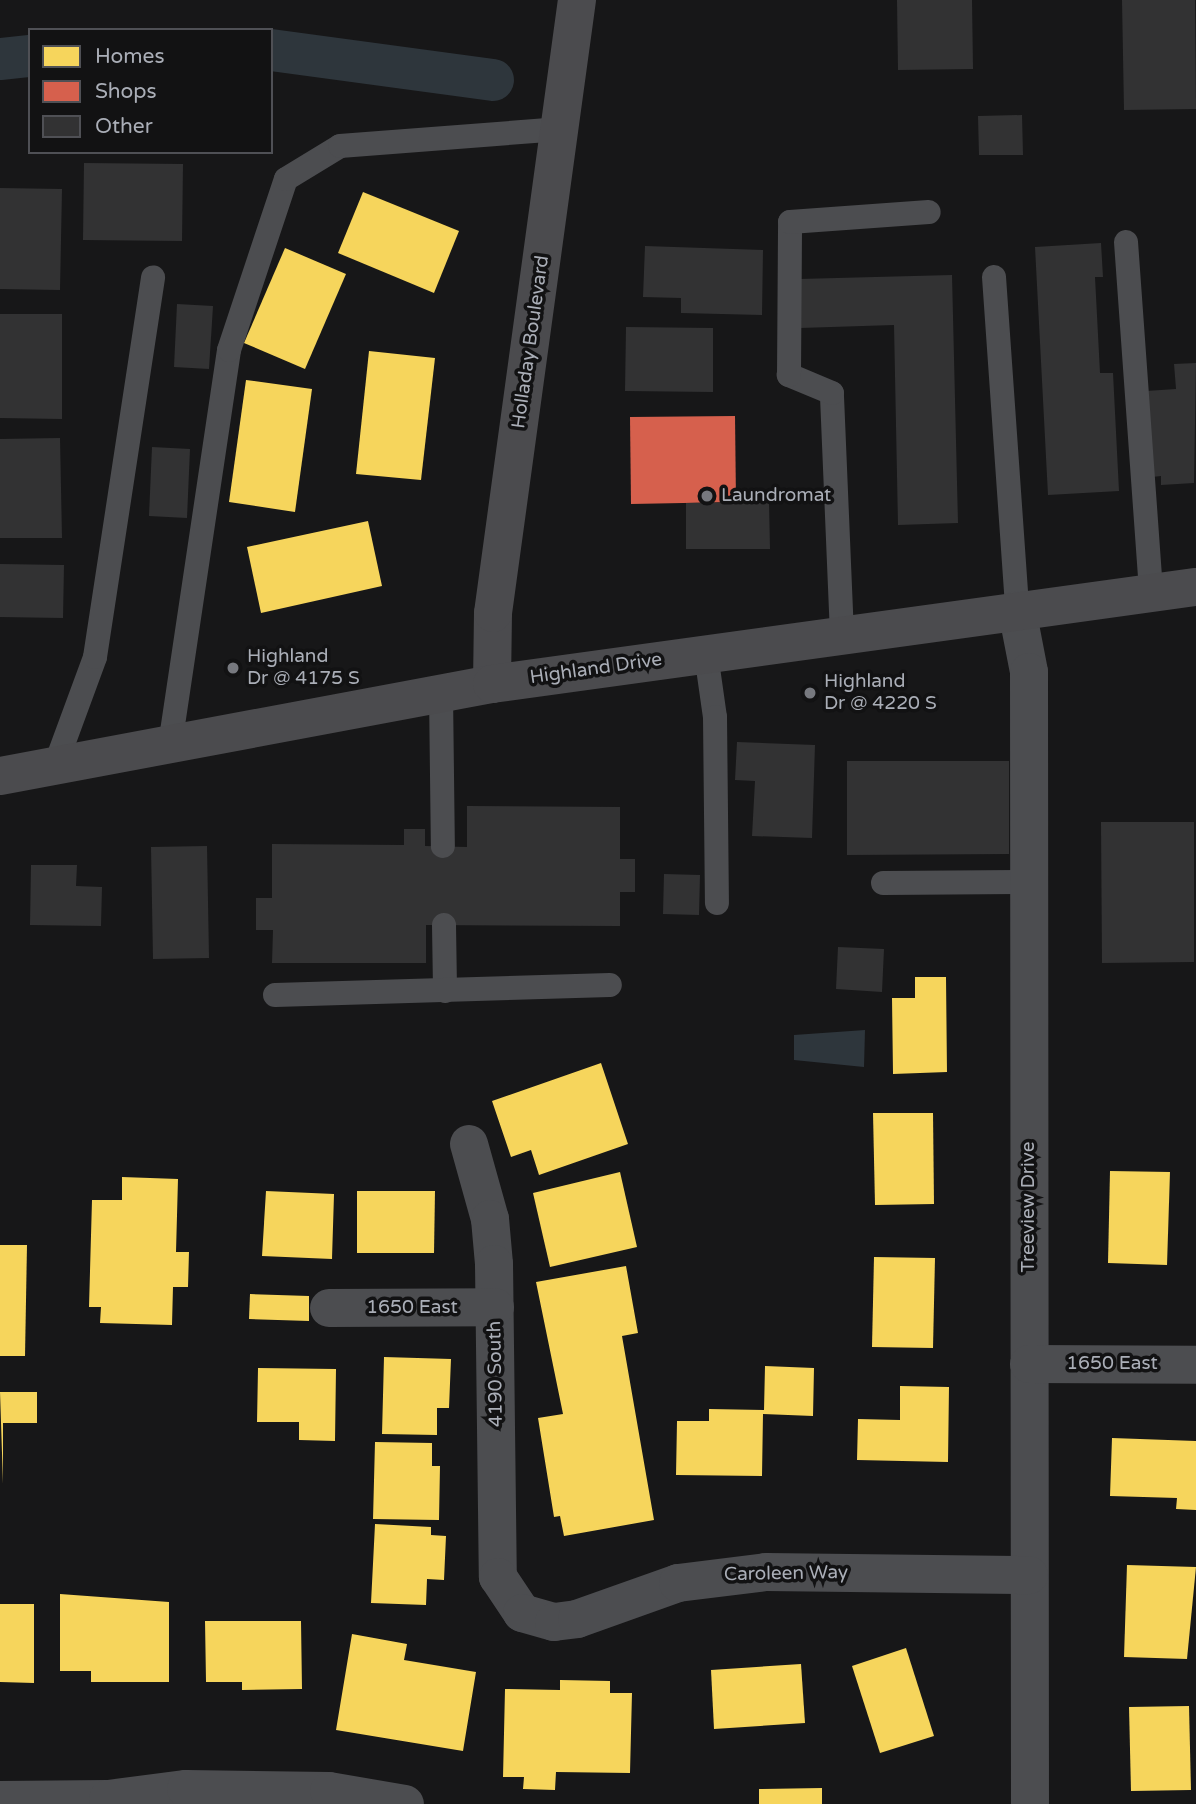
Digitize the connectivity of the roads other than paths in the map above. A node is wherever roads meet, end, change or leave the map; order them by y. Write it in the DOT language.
graph roads {
  1 [pos="576,0"];
  2 [pos="560,129"];
  3 [pos="929,212"];
  4 [pos="1126,242"];
  5 [pos="153,277"];
  6 [pos="994,277"];
  7 [pos="1196,587"];
  8 [pos="1151,593"];
  9 [pos="1017,610"];
  10 [pos="842,635"];
  11 [pos="706,654"];
  12 [pos="492,684"];
  13 [pos="441,693"];
  14 [pos="170,745"];
  15 [pos="55,766"];
  16 [pos="0,776"];
  17 [pos="443,846"];
  18 [pos="1029,882"];
  19 [pos="883,883"];
  20 [pos="717,903"];
  21 [pos="444,925"];
  22 [pos="610,985"];
  23 [pos="445,991"];
  24 [pos="275,995"];
  25 [pos="469,1144"];
  26 [pos="495,1307"];
  27 [pos="329,1308"];
  28 [pos="1029,1363"];
  29 [pos="1196,1364"];
  30 [pos="1029,1575"];
  31 [pos="513,1604"];
  32 [pos="0,1800"];
  33 [pos="43,1803"];
  34 [pos="405,1804"];
  35 [pos="1030,1804"];
  1 -- 2 [label="main road, Holladay Boulevard"];
  2 -- 12 [label="main road, Holladay Boulevard"];
  2 -- 14 [label="lane"];
  3 -- 10 [label="lane"];
  4 -- 8 [label="lane"];
  5 -- 15 [label="lane"];
  6 -- 9 [label="lane"];
  7 -- 8 [label="main road, Highland Drive"];
  8 -- 9 [label="main road, Highland Drive"];
  9 -- 10 [label="main road, Highland Drive"];
  9 -- 18 [label="street, Treeview Drive"];
  10 -- 11 [label="main road, Highland Drive"];
  11 -- 12 [label="main road, Highland Drive"];
  11 -- 20 [label="lane"];
  12 -- 13 [label="main road, Highland Drive"];
  13 -- 14 [label="main road, Highland Drive"];
  13 -- 17 [label="lane"];
  14 -- 15 [label="main road, Highland Drive"];
  15 -- 16 [label="main road, Highland Drive"];
  18 -- 19 [label="lane"];
  18 -- 28 [label="street, Treeview Drive"];
  21 -- 23 [label="lane"];
  22 -- 23 [label="lane"];
  23 -- 24 [label="lane"];
  25 -- 26 [label="street, 4190 South"];
  26 -- 27 [label="street, 1650 East"];
  26 -- 31 [label="street, 4190 South"];
  28 -- 29 [label="street, 1650 East"];
  28 -- 30 [label="street, Treeview Drive"];
  30 -- 31 [label="street, Caroleen Way"];
  30 -- 35 [label="street, Treeview Drive"];
  32 -- 33 [label="street"];
  33 -- 34 [label="street"];
}
